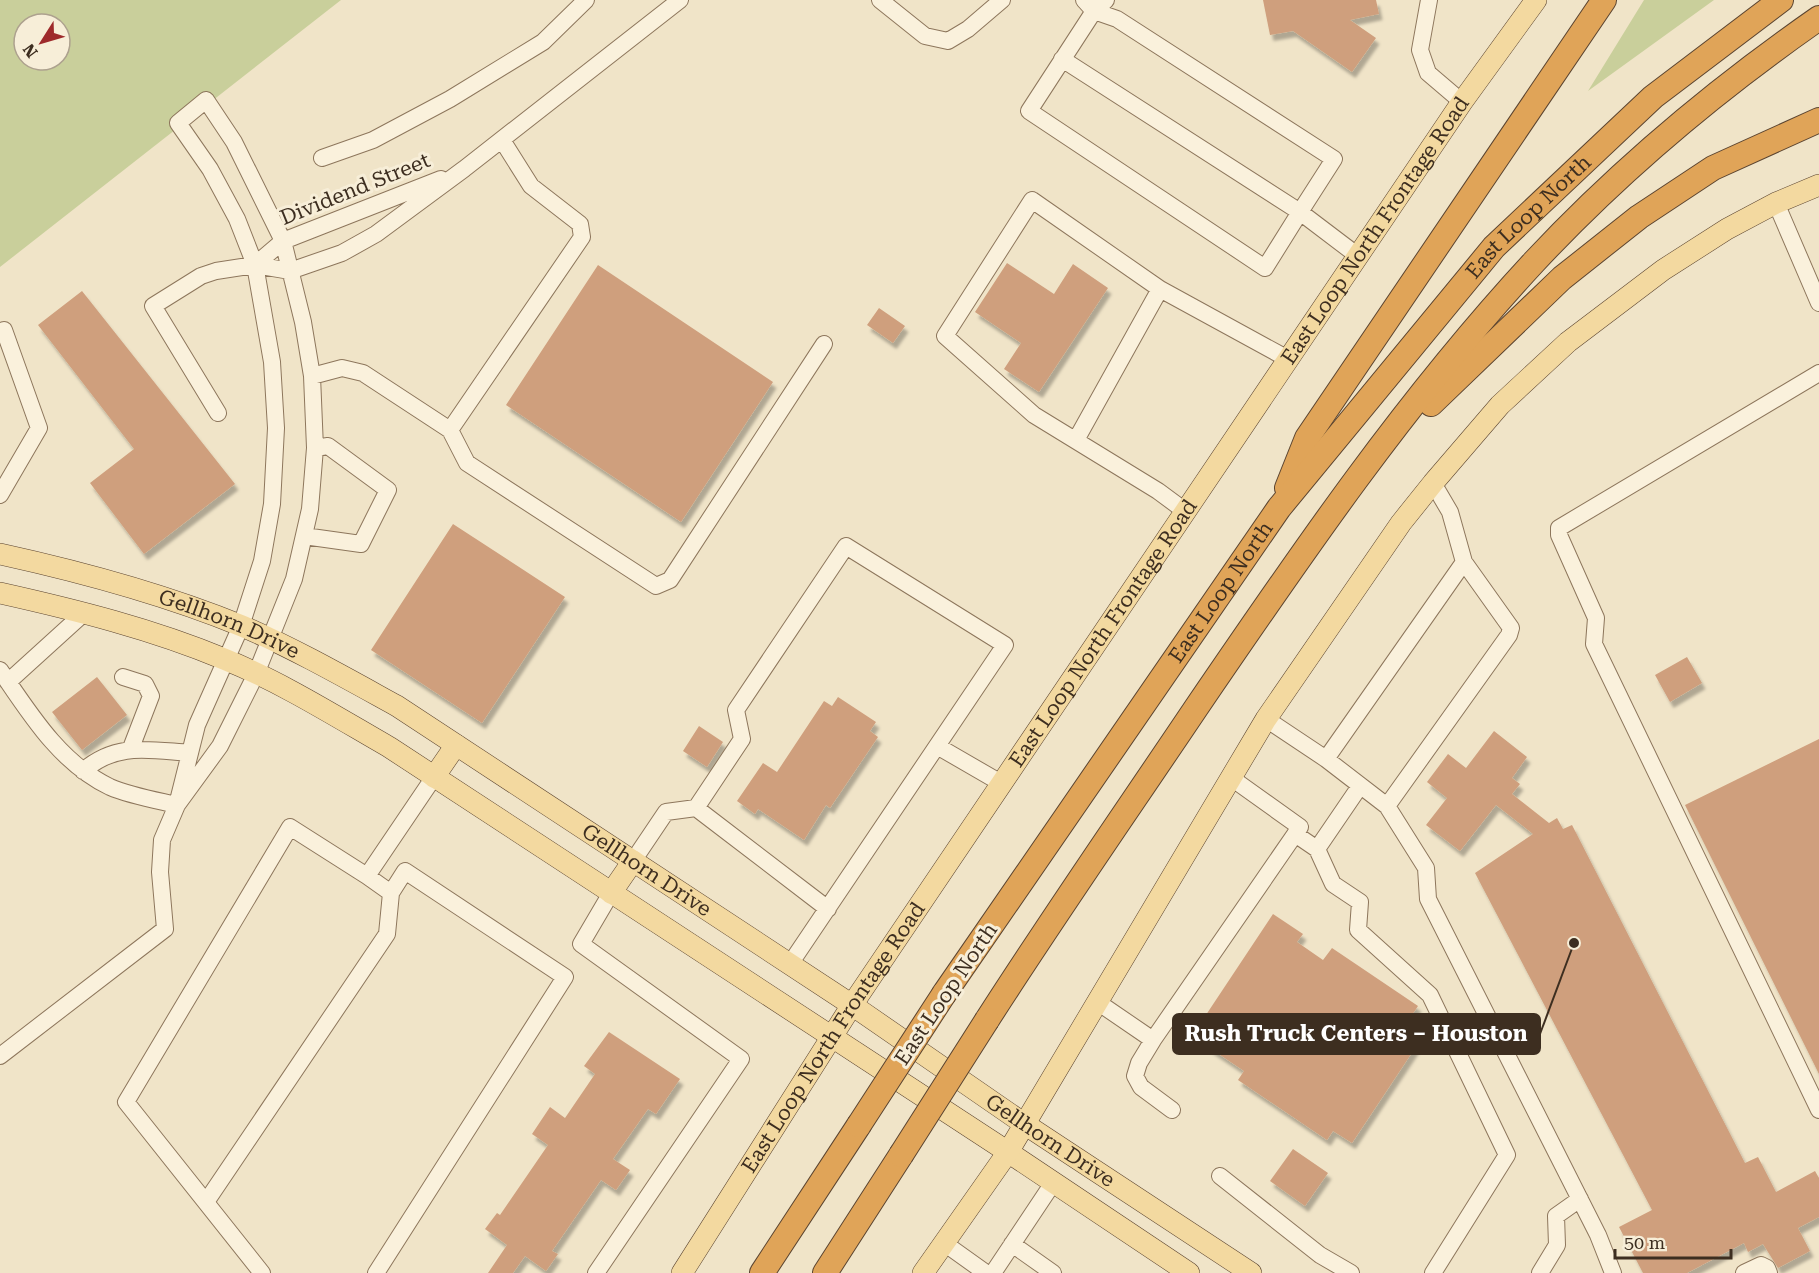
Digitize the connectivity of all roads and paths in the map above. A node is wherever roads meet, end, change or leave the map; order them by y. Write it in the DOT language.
graph roads {
  1 [pos="586,0"];
  2 [pos="680,0"];
  3 [pos="880,0"];
  4 [pos="1002,0"];
  5 [pos="1429,0"];
  6 [pos="1536,0"];
  7 [pos="1604,0"];
  8 [pos="1781,0"];
  9 [pos="1095,4"];
  10 [pos="1819,18"];
  11 [pos="1062,60"];
  12 [pos="1462,102"];
  13 [pos="1819,120"];
  14 [pos="502,140"];
  15 [pos="322,158"];
  16 [pos="464,169"];
  17 [pos="1819,185"];
  18 [pos="1776,203"];
  19 [pos="1299,212"];
  20 [pos="283,242"];
  21 [pos="1358,256"];
  22 [pos="255,265"];
  23 [pos="290,271"];
  24 [pos="1160,289"];
  25 [pos="1819,303"];
  26 [pos="4,330"];
  27 [pos="824,344"];
  28 [pos="1288,359"];
  29 [pos="1819,373"];
  30 [pos="312,376"];
  31 [pos="218,413"];
  32 [pos="450,430"];
  33 [pos="1076,440"];
  34 [pos="315,448"];
  35 [pos="1366,466"];
  36 [pos="1433,483"];
  37 [pos="0,495"];
  38 [pos="1279,508"];
  39 [pos="1185,511"];
  40 [pos="304,536"];
  41 [pos="0,554"];
  42 [pos="1464,562"];
  43 [pos="0,593"];
  44 [pos="84,613"];
  45 [pos="241,626"];
  46 [pos="269,639"];
  47 [pos="224,659"];
  48 [pos="256,674"];
  49 [pos="4,676"];
  50 [pos="123,677"];
  51 [pos="1266,719"];
  52 [pos="456,745"];
  53 [pos="937,746"];
  54 [pos="131,748"];
  55 [pos="190,753"];
  56 [pos="1326,759"];
  57 [pos="83,771"];
  58 [pos="434,777"];
  59 [pos="1230,777"];
  60 [pos="1001,783"];
  61 [pos="1360,786"];
  62 [pos="177,805"];
  63 [pos="1387,806"];
  64 [pos="696,808"];
  65 [pos="1295,834"];
  66 [pos="1317,849"];
  67 [pos="633,861"];
  68 [pos="367,876"];
  69 [pos="391,893"];
  70 [pos="611,893"];
  71 [pos="828,909"];
  72 [pos="790,964"];
  73 [pos="1096,1001"];
  74 [pos="852,1005"];
  75 [pos="831,1037"];
  76 [pos="1153,1040"];
  77 [pos="0,1056"];
  78 [pos="1172,1110"];
  79 [pos="1819,1110"];
  80 [pos="1023,1123"];
  81 [pos="1008,1152"];
  82 [pos="1220,1176"];
  83 [pos="1053,1183"];
  84 [pos="1580,1199"];
  85 [pos="206,1202"];
  86 [pos="944,1243"];
  87 [pos="1012,1244"];
  88 [pos="1229,1267"];
  89 [pos="262,1273"];
  90 [pos="376,1273"];
  91 [pos="596,1273"];
  92 [pos="681,1273"];
  93 [pos="762,1273"];
  94 [pos="825,1273"];
  95 [pos="923,1273"];
  96 [pos="986,1273"];
  97 [pos="993,1273"];
  98 [pos="1053,1273"];
  99 [pos="1188,1273"];
  100 [pos="1251,1273"];
  101 [pos="1351,1273"];
  102 [pos="1433,1273"];
  103 [pos="1540,1273"];
  104 [pos="1613,1273"];
  105 [pos="1744,1273"];
  106 [pos="1769,1273"];
  1 -- 15 [label="street"];
  2 -- 14 [label="street, Dividend Street"];
  3 -- 4 [label="street"];
  5 -- 12 [label="street"];
  6 -- 12 [label="main road, East Loop North Frontage Road"];
  7 -- 38 [label="highway"];
  8 -- 38 [label="highway, East Loop North"];
  9 -- 11 [label="street"];
  9 -- 19 [label="street"];
  10 -- 35 [label="highway, East Loop North"];
  11 -- 19 [label="street"];
  11 -- 19 [label="street"];
  12 -- 21 [label="main road, East Loop North Frontage Road"];
  13 -- 35 [label="highway"];
  14 -- 16 [label="street, Dividend Street"];
  14 -- 32 [label="street"];
  16 -- 20 [label="street, Dividend Street"];
  16 -- 23 [label="street, Dividend Street"];
  17 -- 18 [label="main road"];
  18 -- 25 [label="street"];
  18 -- 36 [label="main road"];
  19 -- 21 [label="street"];
  20 -- 22 [label="street, Dividend Street"];
  20 -- 22 [label="street"];
  20 -- 23 [label="street"];
  21 -- 28 [label="main road, East Loop North Frontage Road"];
  22 -- 23 [label="street, Dividend Street"];
  22 -- 31 [label="street"];
  22 -- 45 [label="street"];
  23 -- 30 [label="street"];
  24 -- 28 [label="street"];
  24 -- 33 [label="street"];
  24 -- 33 [label="street"];
  26 -- 37 [label="street"];
  27 -- 32 [label="street"];
  28 -- 39 [label="main road, East Loop North Frontage Road"];
  29 -- 79 [label="street"];
  30 -- 32 [label="street"];
  30 -- 34 [label="street"];
  33 -- 39 [label="street"];
  34 -- 40 [label="street"];
  34 -- 40 [label="street"];
  35 -- 94 [label="highway, East Loop North, bridge"];
  36 -- 42 [label="street"];
  36 -- 51 [label="main road"];
  38 -- 93 [label="highway, East Loop North, bridge"];
  39 -- 60 [label="main road, East Loop North Frontage Road"];
  40 -- 46 [label="street"];
  41 -- 45 [label="main road, Gellhorn Drive"];
  42 -- 56 [label="street"];
  42 -- 63 [label="street"];
  43 -- 44 [label="main road, Gellhorn Drive"];
  44 -- 47 [label="main road, Gellhorn Drive"];
  44 -- 49 [label="street"];
  45 -- 46 [label="main road, Gellhorn Drive"];
  45 -- 47 [label="street"];
  46 -- 48 [label="street"];
  46 -- 52 [label="main road, Gellhorn Drive"];
  47 -- 48 [label="main road, Gellhorn Drive"];
  47 -- 55 [label="street"];
  48 -- 58 [label="main road, Gellhorn Drive"];
  48 -- 62 [label="street"];
  49 -- 57 [label="street"];
  50 -- 54 [label="street"];
  51 -- 56 [label="street"];
  51 -- 59 [label="main road"];
  52 -- 58 [label="main road"];
  52 -- 67 [label="main road, Gellhorn Drive"];
  53 -- 60 [label="street"];
  53 -- 64 [label="street"];
  53 -- 71 [label="street"];
  54 -- 55 [label="street"];
  54 -- 57 [label="street"];
  55 -- 62 [label="street"];
  56 -- 61 [label="street"];
  57 -- 62 [label="street"];
  58 -- 68 [label="street"];
  58 -- 70 [label="main road, Gellhorn Drive"];
  59 -- 65 [label="street"];
  59 -- 73 [label="main road"];
  60 -- 74 [label="main road, East Loop North Frontage Road"];
  61 -- 63 [label="street"];
  61 -- 66 [label="street"];
  62 -- 77 [label="street"];
  63 -- 84 [label="street"];
  64 -- 67 [label="street"];
  64 -- 71 [label="street"];
  65 -- 66 [label="street"];
  65 -- 76 [label="street"];
  66 -- 102 [label="street"];
  67 -- 70 [label="main road"];
  67 -- 72 [label="main road, Gellhorn Drive"];
  68 -- 69 [label="street"];
  68 -- 85 [label="street"];
  69 -- 85 [label="street"];
  69 -- 90 [label="street"];
  70 -- 75 [label="main road, Gellhorn Drive"];
  70 -- 91 [label="street"];
  71 -- 72 [label="street"];
  72 -- 74 [label="main road, Gellhorn Drive"];
  73 -- 76 [label="street"];
  73 -- 80 [label="main road"];
  74 -- 75 [label="main road, East Loop North Frontage Road"];
  74 -- 80 [label="main road, Gellhorn Drive"];
  75 -- 81 [label="main road, Gellhorn Drive"];
  75 -- 92 [label="main road, East Loop North Frontage Road"];
  76 -- 78 [label="street"];
  80 -- 81 [label="main road"];
  80 -- 88 [label="main road, Gellhorn Drive"];
  81 -- 83 [label="main road, Gellhorn Drive"];
  81 -- 86 [label="main road"];
  82 -- 101 [label="street"];
  83 -- 87 [label="street"];
  83 -- 99 [label="main road, Gellhorn Drive"];
  84 -- 103 [label="street"];
  84 -- 104 [label="street"];
  85 -- 89 [label="street"];
  86 -- 95 [label="main road"];
  86 -- 96 [label="street"];
  87 -- 97 [label="street"];
  87 -- 98 [label="street"];
  88 -- 100 [label="main road, Gellhorn Drive"];
  105 -- 106 [label="street"];
}
